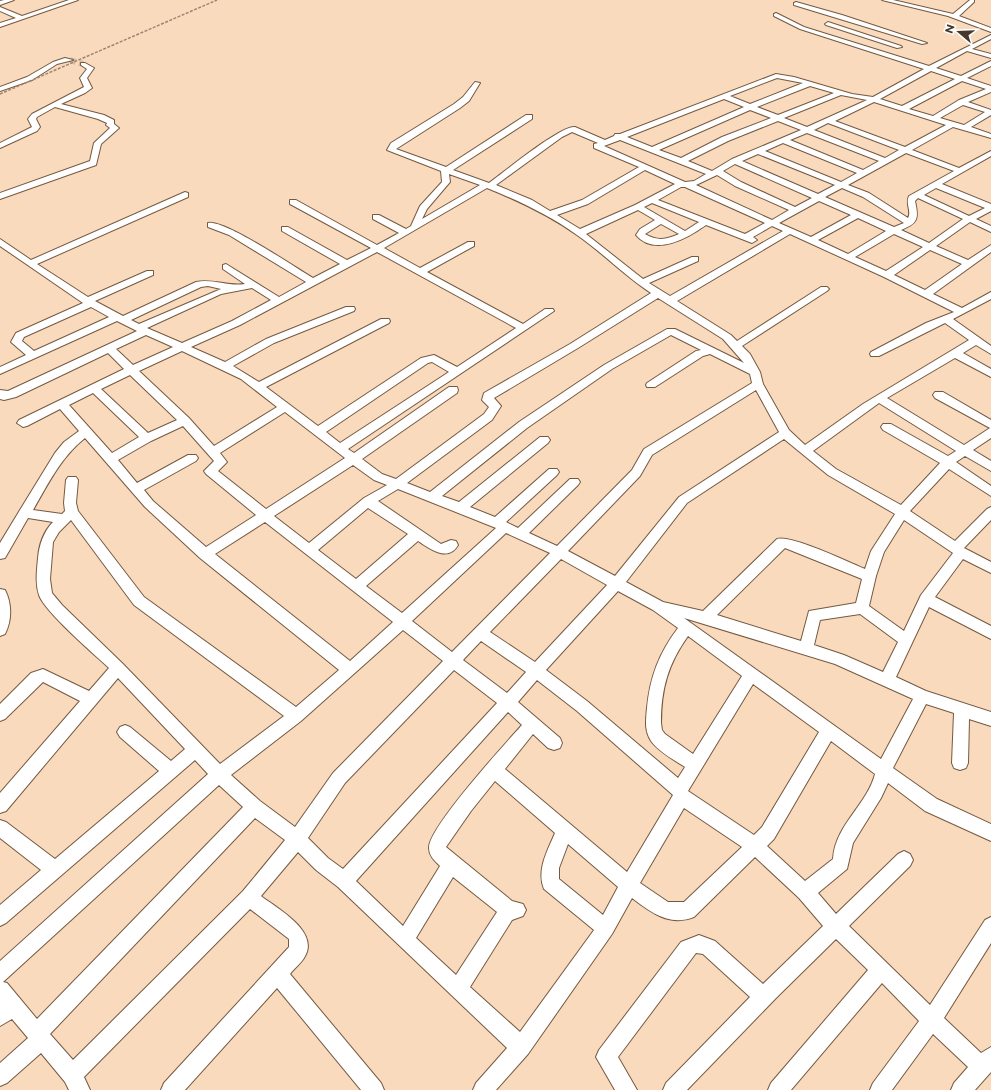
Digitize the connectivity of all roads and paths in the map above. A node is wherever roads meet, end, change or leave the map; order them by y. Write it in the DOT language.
graph roads {
  1 [pos="11,0"];
  2 [pos="76,0"];
  3 [pos="804,0"];
  4 [pos="886,0"];
  5 [pos="972,1"];
  6 [pos="0,3"];
  7 [pos="796,4"];
  8 [pos="789,8"];
  9 [pos="0,10"];
  10 [pos="783,11"];
  11 [pos="955,16"];
  12 [pos="22,18"];
  13 [pos="828,24"];
  14 [pos="0,25"];
  15 [pos="877,27"];
  16 [pos="991,30"];
  17 [pos="861,34"];
  18 [pos="991,38"];
  19 [pos="984,41"];
  20 [pos="845,42"];
  21 [pos="924,43"];
  22 [pos="991,43"];
  23 [pos="899,46"];
  24 [pos="966,49"];
  25 [pos="991,56"];
  26 [pos="70,60"];
  27 [pos="991,63"];
  28 [pos="82,64"];
  29 [pos="929,69"];
  30 [pos="961,78"];
  31 [pos="477,83"];
  32 [pos="810,83"];
  33 [pos="991,88"];
  34 [pos="0,89"];
  35 [pos="841,93"];
  36 [pos="723,96"];
  37 [pos="872,99"];
  38 [pos="962,102"];
  39 [pos="56,105"];
  40 [pos="749,107"];
  41 [pos="903,109"];
  42 [pos="991,112"];
  43 [pos="529,117"];
  44 [pos="776,118"];
  45 [pos="934,118"];
  46 [pos="829,121"];
  47 [pos="953,124"];
  48 [pos="965,128"];
  49 [pos="806,130"];
  50 [pos="618,136"];
  51 [pos="991,136"];
  52 [pos="783,140"];
  53 [pos="602,142"];
  54 [pos="0,146"];
  55 [pos="652,150"];
  56 [pos="905,150"];
  57 [pos="758,151"];
  58 [pos="989,157"];
  59 [pos="682,161"];
  60 [pos="736,161"];
  61 [pos="885,162"];
  62 [pos="645,167"];
  63 [pos="445,171"];
  64 [pos="961,171"];
  65 [pos="715,172"];
  66 [pos="863,173"];
  67 [pos="686,184"];
  68 [pos="842,185"];
  69 [pos="937,185"];
  70 [pos="488,186"];
  71 [pos="918,195"];
  72 [pos="0,196"];
  73 [pos="185,196"];
  74 [pos="819,196"];
  75 [pos="652,200"];
  76 [pos="293,202"];
  77 [pos="638,207"];
  78 [pos="991,208"];
  79 [pos="795,210"];
  80 [pos="549,214"];
  81 [pos="857,215"];
  82 [pos="376,217"];
  83 [pos="969,219"];
  84 [pos="662,220"];
  85 [pos="706,221"];
  86 [pos="771,223"];
  87 [pos="910,223"];
  88 [pos="211,225"];
  89 [pos="284,229"];
  90 [pos="991,229"];
  91 [pos="410,230"];
  92 [pos="789,231"];
  93 [pos="892,231"];
  94 [pos="580,233"];
  95 [pos="686,235"];
  96 [pos="746,237"];
  97 [pos="812,241"];
  98 [pos="0,242"];
  99 [pos="471,244"];
  100 [pos="764,246"];
  101 [pos="929,246"];
  102 [pos="379,248"];
  103 [pos="991,248"];
  104 [pos="849,257"];
  105 [pos="695,259"];
  106 [pos="30,264"];
  107 [pos="347,264"];
  108 [pos="970,264"];
  109 [pos="226,267"];
  110 [pos="421,271"];
  111 [pos="150,273"];
  112 [pos="887,276"];
  113 [pos="313,282"];
  114 [pos="642,283"];
  115 [pos="253,285"];
  116 [pos="233,288"];
  117 [pos="824,289"];
  118 [pos="657,294"];
  119 [pos="926,294"];
  120 [pos="991,295"];
  121 [pos="279,301"];
  122 [pos="669,301"];
  123 [pos="89,302"];
  124 [pos="350,309"];
  125 [pos="549,311"];
  126 [pos="962,312"];
  127 [pos="120,318"];
  128 [pos="946,319"];
  129 [pos="385,321"];
  130 [pos="523,328"];
  131 [pos="142,330"];
  132 [pos="976,341"];
  133 [pos="736,346"];
  134 [pos="183,347"];
  135 [pos="110,349"];
  136 [pos="711,350"];
  137 [pos="991,351"];
  138 [pos="955,353"];
  139 [pos="875,354"];
  140 [pos="33,356"];
  141 [pos="226,366"];
  142 [pos="133,369"];
  143 [pos="0,371"];
  144 [pos="456,371"];
  145 [pos="991,374"];
  146 [pos="757,378"];
  147 [pos="651,385"];
  148 [pos="260,386"];
  149 [pos="94,388"];
  150 [pos="453,390"];
  151 [pos="0,394"];
  152 [pos="939,395"];
  153 [pos="880,399"];
  154 [pos="62,404"];
  155 [pos="285,406"];
  156 [pos="185,420"];
  157 [pos="23,423"];
  158 [pos="991,425"];
  159 [pos="887,426"];
  160 [pos="86,431"];
  161 [pos="317,432"];
  162 [pos="991,432"];
  163 [pos="785,433"];
  164 [pos="147,438"];
  165 [pos="544,440"];
  166 [pos="339,449"];
  167 [pos="965,450"];
  168 [pos="805,451"];
  169 [pos="212,453"];
  170 [pos="192,458"];
  171 [pos="111,459"];
  172 [pos="353,459"];
  173 [pos="948,462"];
  174 [pos="991,467"];
  175 [pos="553,472"];
  176 [pos="72,480"];
  177 [pos="574,482"];
  178 [pos="398,484"];
  179 [pos="136,489"];
  180 [pos="991,492"];
  181 [pos="432,497"];
  182 [pos="368,501"];
  183 [pos="460,508"];
  184 [pos="902,512"];
  185 [pos="991,512"];
  186 [pos="24,514"];
  187 [pos="69,515"];
  188 [pos="264,515"];
  189 [pos="501,525"];
  190 [pos="417,534"];
  191 [pos="520,534"];
  192 [pos="451,545"];
  193 [pos="309,550"];
  194 [pos="958,550"];
  195 [pos="559,552"];
  196 [pos="0,554"];
  197 [pos="205,554"];
  198 [pos="991,568"];
  199 [pos="868,576"];
  200 [pos="617,583"];
  201 [pos="357,586"];
  202 [pos="0,594"];
  203 [pos="926,599"];
  204 [pos="658,606"];
  205 [pos="862,608"];
  206 [pos="706,616"];
  207 [pos="404,622"];
  208 [pos="687,626"];
  209 [pos="0,630"];
  210 [pos="480,633"];
  211 [pos="991,633"];
  212 [pos="906,640"];
  213 [pos="806,648"];
  214 [pos="453,660"];
  215 [pos="118,668"];
  216 [pos="350,670"];
  217 [pos="536,671"];
  218 [pos="752,673"];
  219 [pos="887,680"];
  220 [pos="922,696"];
  221 [pos="90,699"];
  222 [pos="507,702"];
  223 [pos="962,708"];
  224 [pos="0,714"];
  225 [pos="296,716"];
  226 [pos="991,719"];
  227 [pos="532,725"];
  228 [pos="829,730"];
  229 [pos="124,732"];
  230 [pos="554,743"];
  231 [pos="196,749"];
  232 [pos="960,763"];
  233 [pos="696,765"];
  234 [pos="494,770"];
  235 [pos="884,770"];
  236 [pos="170,771"];
  237 [pos="219,774"];
  238 [pos="681,794"];
  239 [pos="0,804"];
  240 [pos="254,807"];
  241 [pos="0,828"];
  242 [pos="564,831"];
  243 [pos="991,833"];
  244 [pos="297,839"];
  245 [pos="754,845"];
  246 [pos="904,860"];
  247 [pos="451,864"];
  248 [pos="55,870"];
  249 [pos="344,881"];
  250 [pos="629,885"];
  251 [pos="805,892"];
  252 [pos="249,897"];
  253 [pos="0,917"];
  254 [pos="991,926"];
  255 [pos="836,927"];
  256 [pos="606,928"];
  257 [pos="405,940"];
  258 [pos="881,969"];
  259 [pos="277,973"];
  260 [pos="0,974"];
  261 [pos="458,989"];
  262 [pos="0,990"];
  263 [pos="763,998"];
  264 [pos="6,1011"];
  265 [pos="932,1020"];
  266 [pos="40,1036"];
  267 [pos="520,1047"];
  268 [pos="986,1062"];
  269 [pos="0,1076"];
  270 [pos="76,1083"];
  271 [pos="171,1090"];
  272 [pos="374,1090"];
  273 [pos="483,1090"];
  274 [pos="627,1090"];
  275 [pos="673,1090"];
  276 [pos="778,1090"];
  277 [pos="880,1090"];
  278 [pos="961,1090"];
  1 -- 6 [label="street"];
  2 -- 12 [label="street"];
  3 -- 7 [label="street"];
  4 -- 11 [label="street"];
  5 -- 11 [label="street"];
  7 -- 8 [label="street"];
  7 -- 15 [label="street"];
  9 -- 12 [label="street"];
  10 -- 20 [label="street"];
  11 -- 16 [label="street"];
  12 -- 14 [label="street"];
  13 -- 17 [label="street"];
  15 -- 17 [label="street"];
  15 -- 21 [label="street"];
  17 -- 20 [label="street"];
  17 -- 23 [label="street"];
  18 -- 19 [label="street"];
  19 -- 22 [label="street"];
  19 -- 24 [label="street"];
  20 -- 29 [label="street"];
  24 -- 25 [label="street"];
  24 -- 29 [label="street"];
  26 -- 34 [label="street"];
  27 -- 30 [label="street"];
  28 -- 39 [label="street"];
  29 -- 30 [label="street"];
  29 -- 37 [label="street"];
  30 -- 33 [label="street"];
  30 -- 41 [label="street"];
  31 -- 63 [label="street"];
  32 -- 35 [label="street"];
  32 -- 36 [label="street"];
  32 -- 40 [label="street"];
  33 -- 38 [label="street"];
  35 -- 37 [label="street"];
  35 -- 44 [label="street"];
  36 -- 40 [label="street"];
  36 -- 50 [label="street"];
  37 -- 41 [label="street"];
  37 -- 46 [label="street"];
  38 -- 42 [label="street"];
  38 -- 45 [label="street"];
  39 -- 54 [label="street"];
  39 -- 72 [label="street"];
  40 -- 44 [label="street"];
  40 -- 55 [label="street"];
  41 -- 45 [label="street"];
  42 -- 48 [label="street"];
  43 -- 63 [label="street"];
  44 -- 49 [label="street"];
  44 -- 59 [label="street"];
  45 -- 47 [label="street"];
  46 -- 49 [label="street"];
  46 -- 56 [label="street"];
  47 -- 48 [label="street"];
  47 -- 56 [label="street"];
  48 -- 51 [label="street"];
  49 -- 52 [label="street"];
  49 -- 61 [label="street"];
  50 -- 53 [label="street"];
  50 -- 55 [label="street"];
  52 -- 57 [label="street"];
  52 -- 66 [label="street"];
  53 -- 62 [label="street"];
  53 -- 70 [label="street"];
  55 -- 59 [label="street"];
  56 -- 61 [label="street"];
  56 -- 64 [label="street"];
  57 -- 60 [label="street"];
  57 -- 68 [label="street"];
  58 -- 64 [label="street"];
  59 -- 65 [label="street"];
  60 -- 65 [label="street"];
  60 -- 74 [label="street"];
  61 -- 66 [label="street"];
  62 -- 67 [label="street"];
  62 -- 80 [label="street"];
  63 -- 70 [label="street"];
  63 -- 91 [label="street"];
  64 -- 69 [label="street"];
  65 -- 67 [label="street"];
  65 -- 79 [label="street"];
  66 -- 68 [label="street"];
  67 -- 75 [label="street"];
  67 -- 86 [label="street"];
  68 -- 74 [label="street"];
  68 -- 87 [label="street"];
  69 -- 71 [label="street"];
  69 -- 78 [label="street"];
  70 -- 80 [label="street"];
  70 -- 91 [label="street"];
  71 -- 83 [label="street"];
  71 -- 87 [label="street"];
  73 -- 106 [label="street"];
  74 -- 79 [label="street"];
  74 -- 81 [label="street"];
  75 -- 77 [label="street"];
  75 -- 85 [label="street"];
  76 -- 102 [label="street"];
  77 -- 84 [label="street"];
  77 -- 94 [label="street"];
  78 -- 83 [label="street"];
  79 -- 86 [label="street"];
  80 -- 94 [label="street"];
  81 -- 93 [label="street"];
  81 -- 97 [label="street"];
  82 -- 91 [label="street"];
  83 -- 90 [label="street"];
  83 -- 101 [label="street"];
  84 -- 95 [label="street"];
  84 -- 95 [label="street"];
  85 -- 95 [label="street"];
  85 -- 96 [label="street"];
  86 -- 92 [label="street"];
  86 -- 96 [label="street"];
  87 -- 93 [label="street"];
  88 -- 113 [label="street"];
  89 -- 107 [label="street"];
  91 -- 102 [label="street"];
  92 -- 97 [label="street"];
  92 -- 100 [label="street"];
  93 -- 101 [label="street"];
  93 -- 104 [label="street"];
  94 -- 114 [label="street"];
  96 -- 100 [label="street"];
  97 -- 104 [label="street"];
  98 -- 106 [label="street"];
  99 -- 110 [label="street"];
  100 -- 122 [label="street"];
  101 -- 108 [label="street"];
  101 -- 112 [label="street"];
  102 -- 107 [label="street"];
  102 -- 110 [label="street"];
  103 -- 108 [label="street"];
  104 -- 112 [label="street"];
  105 -- 114 [label="street"];
  106 -- 123 [label="street"];
  107 -- 113 [label="street"];
  108 -- 119 [label="street"];
  109 -- 115 [label="street"];
  110 -- 130 [label="street"];
  111 -- 123 [label="street"];
  112 -- 119 [label="street"];
  113 -- 121 [label="street"];
  114 -- 118 [label="street"];
  115 -- 116 [label="street"];
  115 -- 121 [label="street"];
  116 -- 127 [label="street"];
  116 -- 131 [label="street"];
  117 -- 133 [label="street"];
  118 -- 122 [label="street"];
  118 -- 178 [label="street"];
  119 -- 126 [label="street"];
  120 -- 126 [label="street"];
  121 -- 134 [label="street"];
  122 -- 133 [label="street"];
  123 -- 127 [label="street"];
  123 -- 140 [label="street"];
  124 -- 141 [label="street"];
  125 -- 130 [label="street"];
  126 -- 128 [label="street"];
  127 -- 131 [label="street"];
  127 -- 140 [label="street"];
  128 -- 132 [label="street"];
  128 -- 139 [label="street"];
  129 -- 148 [label="street"];
  130 -- 144 [label="street"];
  131 -- 134 [label="street"];
  131 -- 135 [label="street"];
  132 -- 137 [label="street"];
  132 -- 138 [label="street"];
  133 -- 146 [label="street"];
  134 -- 141 [label="street"];
  134 -- 142 [label="street"];
  135 -- 142 [label="street"];
  135 -- 151 [label="street"];
  136 -- 146 [label="street"];
  136 -- 147 [label="street"];
  136 -- 181 [label="street"];
  138 -- 145 [label="street"];
  138 -- 153 [label="street"];
  140 -- 143 [label="street"];
  141 -- 148 [label="street"];
  142 -- 149 [label="street"];
  142 -- 156 [label="street"];
  144 -- 161 [label="street"];
  144 -- 166 [label="street"];
  146 -- 163 [label="street"];
  146 -- 195 [label="street"];
  148 -- 155 [label="street"];
  149 -- 154 [label="street"];
  149 -- 164 [label="street"];
  150 -- 172 [label="street"];
  152 -- 158 [label="street"];
  153 -- 167 [label="street"];
  153 -- 168 [label="street"];
  154 -- 157 [label="street"];
  154 -- 160 [label="street"];
  155 -- 161 [label="street"];
  155 -- 169 [label="street"];
  156 -- 164 [label="street"];
  156 -- 169 [label="street"];
  159 -- 173 [label="street"];
  160 -- 171 [label="street"];
  160 -- 186 [label="street"];
  161 -- 166 [label="street"];
  162 -- 167 [label="street"];
  163 -- 168 [label="street"];
  163 -- 200 [label="street"];
  164 -- 171 [label="street"];
  165 -- 183 [label="street"];
  166 -- 172 [label="street"];
  167 -- 173 [label="street"];
  167 -- 174 [label="street"];
  168 -- 184 [label="street"];
  169 -- 188 [label="street"];
  170 -- 179 [label="street"];
  171 -- 179 [label="street"];
  172 -- 178 [label="street"];
  172 -- 188 [label="street"];
  173 -- 180 [label="street"];
  173 -- 184 [label="street"];
  175 -- 189 [label="street"];
  176 -- 187 [label="street"];
  177 -- 191 [label="street"];
  178 -- 181 [label="street"];
  178 -- 182 [label="street"];
  179 -- 197 [label="street"];
  181 -- 183 [label="street"];
  182 -- 190 [label="street"];
  182 -- 193 [label="street"];
  183 -- 189 [label="street"];
  184 -- 194 [label="street"];
  184 -- 199 [label="street"];
  185 -- 194 [label="street"];
  186 -- 187 [label="street"];
  186 -- 196 [label="street"];
  187 -- 215 [label="street"];
  187 -- 225 [label="street"];
  188 -- 193 [label="street"];
  188 -- 197 [label="street"];
  189 -- 191 [label="street"];
  189 -- 207 [label="street"];
  190 -- 192 [label="street"];
  190 -- 201 [label="street"];
  191 -- 195 [label="street"];
  193 -- 201 [label="street"];
  194 -- 198 [label="street"];
  194 -- 203 [label="street"];
  195 -- 200 [label="street"];
  195 -- 210 [label="street"];
  197 -- 216 [label="street"];
  199 -- 205 [label="street"];
  199 -- 206 [label="street"];
  200 -- 204 [label="street"];
  200 -- 217 [label="street"];
  201 -- 207 [label="street"];
  202 -- 209 [label="street"];
  203 -- 211 [label="street"];
  203 -- 212 [label="street"];
  204 -- 206 [label="street"];
  204 -- 208 [label="street"];
  205 -- 212 [label="street"];
  205 -- 213 [label="street"];
  206 -- 213 [label="street"];
  207 -- 214 [label="street"];
  207 -- 216 [label="street"];
  208 -- 218 [label="street"];
  208 -- 233 [label="street"];
  210 -- 214 [label="street"];
  210 -- 217 [label="street"];
  212 -- 219 [label="street"];
  213 -- 219 [label="street"];
  214 -- 222 [label="street"];
  214 -- 244 [label="street"];
  215 -- 221 [label="street"];
  215 -- 231 [label="street"];
  216 -- 225 [label="street"];
  217 -- 222 [label="street"];
  217 -- 238 [label="street"];
  218 -- 228 [label="street"];
  218 -- 233 [label="street"];
  219 -- 220 [label="street"];
  220 -- 223 [label="street"];
  220 -- 235 [label="street"];
  221 -- 224 [label="street"];
  221 -- 239 [label="street"];
  222 -- 227 [label="street"];
  222 -- 249 [label="street"];
  223 -- 226 [label="street"];
  223 -- 232 [label="street"];
  225 -- 237 [label="street"];
  227 -- 230 [label="street"];
  227 -- 234 [label="street"];
  228 -- 235 [label="street"];
  228 -- 245 [label="street"];
  229 -- 236 [label="street"];
  231 -- 236 [label="street"];
  231 -- 237 [label="street"];
  233 -- 238 [label="street"];
  234 -- 242 [label="street"];
  234 -- 247 [label="street"];
  235 -- 243 [label="street"];
  235 -- 251 [label="street"];
  236 -- 248 [label="street"];
  237 -- 240 [label="street"];
  237 -- 260 [label="street"];
  238 -- 245 [label="street"];
  238 -- 250 [label="street"];
  240 -- 244 [label="street"];
  240 -- 266 [label="street"];
  241 -- 248 [label="street"];
  242 -- 250 [label="street"];
  242 -- 256 [label="street"];
  244 -- 249 [label="street"];
  244 -- 252 [label="street"];
  245 -- 250 [label="street"];
  245 -- 251 [label="street"];
  246 -- 255 [label="street"];
  247 -- 257 [label="street"];
  247 -- 261 [label="street"];
  248 -- 253 [label="street"];
  249 -- 257 [label="street"];
  250 -- 256 [label="street"];
  251 -- 255 [label="street"];
  252 -- 259 [label="street"];
  252 -- 270 [label="street"];
  254 -- 265 [label="street"];
  255 -- 258 [label="street"];
  255 -- 263 [label="street"];
  256 -- 267 [label="street"];
  257 -- 261 [label="street"];
  258 -- 265 [label="street"];
  258 -- 276 [label="street"];
  259 -- 271 [label="street"];
  259 -- 272 [label="street"];
  261 -- 267 [label="street"];
  262 -- 264 [label="street"];
  263 -- 274 [label="street"];
  263 -- 275 [label="street"];
  264 -- 266 [label="street"];
  265 -- 268 [label="street"];
  265 -- 277 [label="street"];
  266 -- 269 [label="street"];
  266 -- 270 [label="street"];
  267 -- 273 [label="street"];
  268 -- 278 [label="street"];
}
